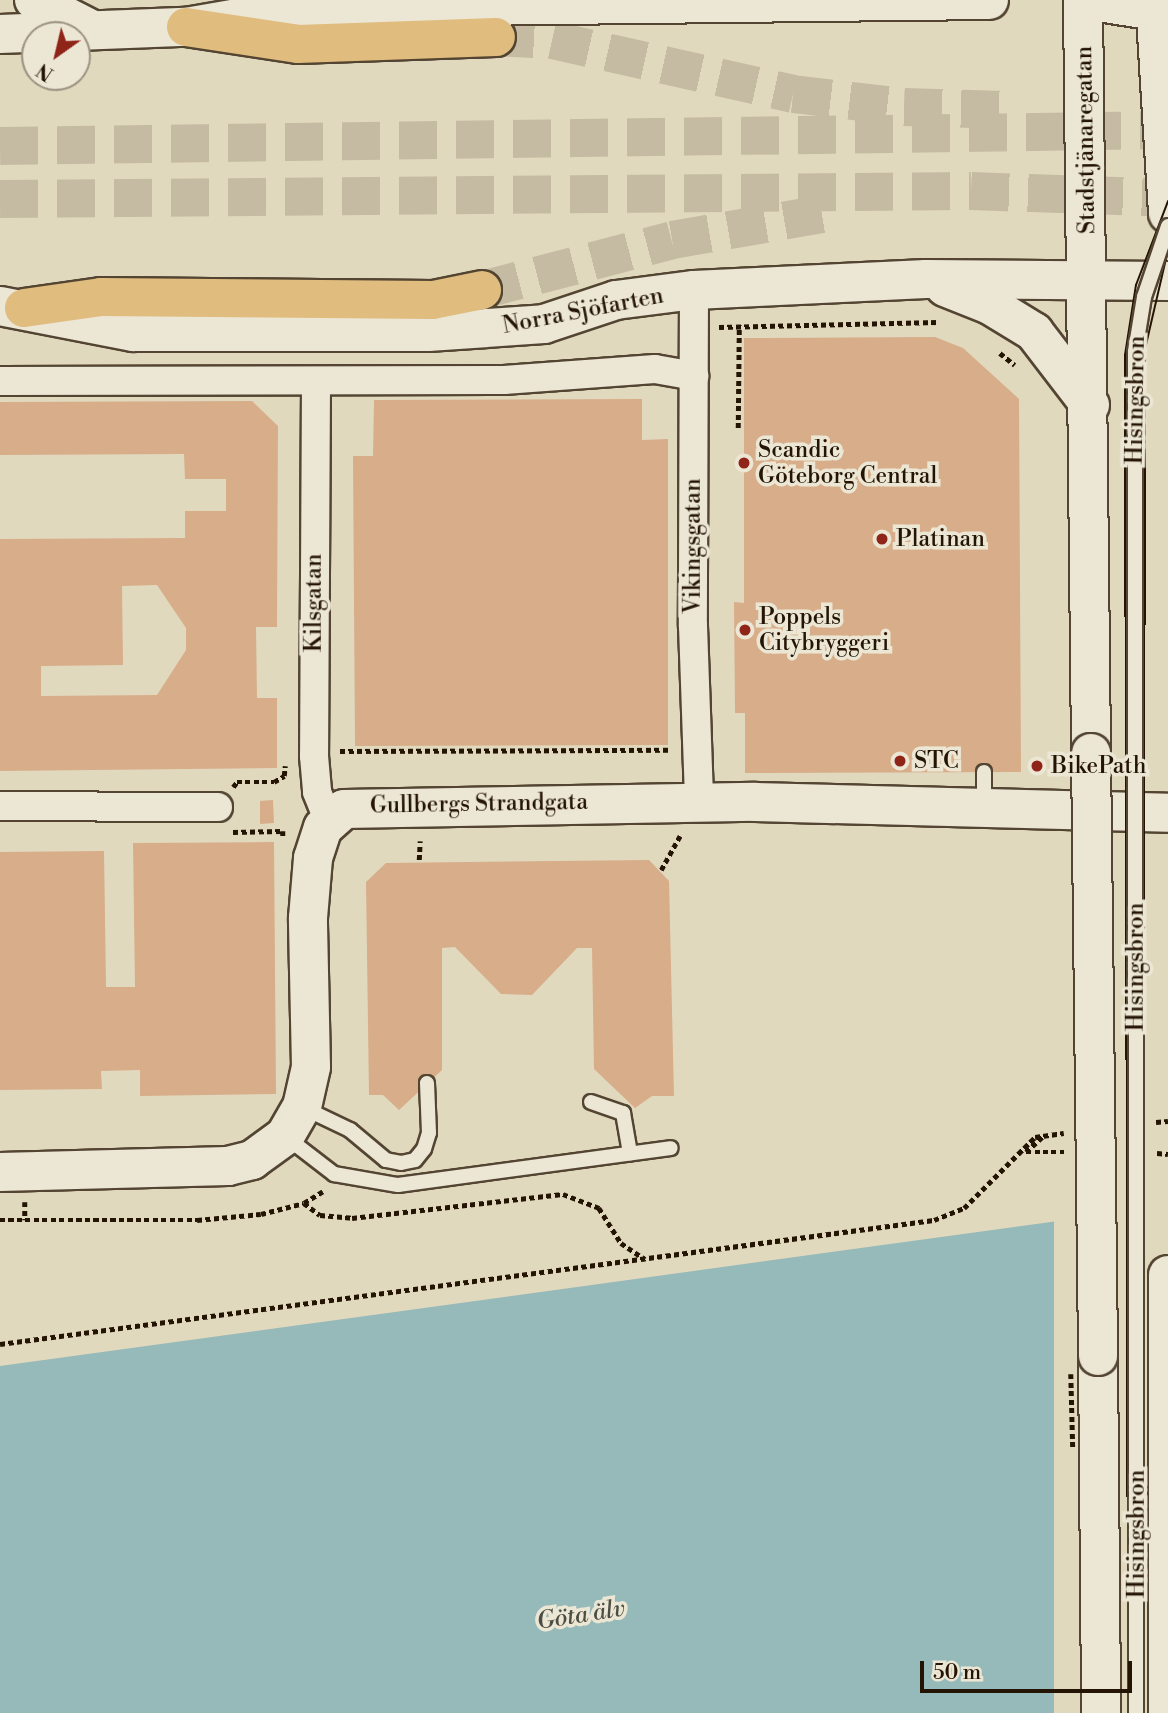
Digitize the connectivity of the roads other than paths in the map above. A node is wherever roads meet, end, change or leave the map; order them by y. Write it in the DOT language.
graph roads {
  1 [pos="34,0"];
  2 [pos="988,0"];
  3 [pos="1085,0"];
  4 [pos="1160,8"];
  5 [pos="75,21"];
  6 [pos="186,27"];
  7 [pos="91,29"];
  8 [pos="21,33"];
  9 [pos="0,34"];
  10 [pos="496,37"];
  11 [pos="1168,214"];
  12 [pos="1168,226"];
  13 [pos="926,279"];
  14 [pos="1088,281"];
  15 [pos="1168,281"];
  16 [pos="482,290"];
  17 [pos="694,290"];
  18 [pos="12,307"];
  19 [pos="694,376"];
  20 [pos="0,381"];
  21 [pos="316,383"];
  22 [pos="1090,405"];
  23 [pos="0,806"];
  24 [pos="218,807"];
  25 [pos="1168,813"];
  26 [pos="696,819"];
  27 [pos="329,822"];
  28 [pos="427,1083"];
  29 [pos="591,1102"];
  30 [pos="293,1122"];
  31 [pos="671,1148"];
  32 [pos="630,1153"];
  33 [pos="0,1172"];
  34 [pos="1168,1275"];
  35 [pos="1101,1713"];
  36 [pos="1136,1713"];
  37 [pos="1168,1713"];
  1 -- 5 [label="main road"];
  2 -- 6 [label="main road"];
  3 -- 4 [label="main road"];
  3 -- 14 [label="main road, Stadstjänaregatan"];
  4 -- 11 [label="main road"];
  6 -- 7 [label="main road"];
  6 -- 10 [label="highway"];
  8 -- 9 [label="main road"];
  12 -- 36 [label="lane, Hisingsbron, bridge"];
  13 -- 14 [label="main road, Norra Sjöfarten"];
  13 -- 17 [label="main road, Norra Sjöfarten"];
  13 -- 22 [label="main road, Hisingsbron"];
  14 -- 15 [label="main road, Norra Sjöfarten"];
  14 -- 22 [label="main road, Hisingsbron"];
  16 -- 18 [label="highway"];
  17 -- 18 [label="main road, Norra Sjöfarten"];
  17 -- 19 [label="street, Vikingsgatan"];
  19 -- 21 [label="street"];
  19 -- 26 [label="street, Vikingsgatan"];
  20 -- 21 [label="street"];
  21 -- 27 [label="street, Kilsgatan"];
  22 -- 35 [label="main road, Hisingsbron, bridge"];
  23 -- 24 [label="street"];
  25 -- 26 [label="main road, Gullbergs Strandgata"];
  26 -- 27 [label="main road, Gullbergs Strandgata"];
  27 -- 30 [label="main road"];
  28 -- 30 [label="lane"];
  29 -- 32 [label="lane"];
  30 -- 32 [label="lane"];
  30 -- 33 [label="main road"];
  31 -- 32 [label="lane"];
  34 -- 37 [label="main road, Hisingsbron"];
}
